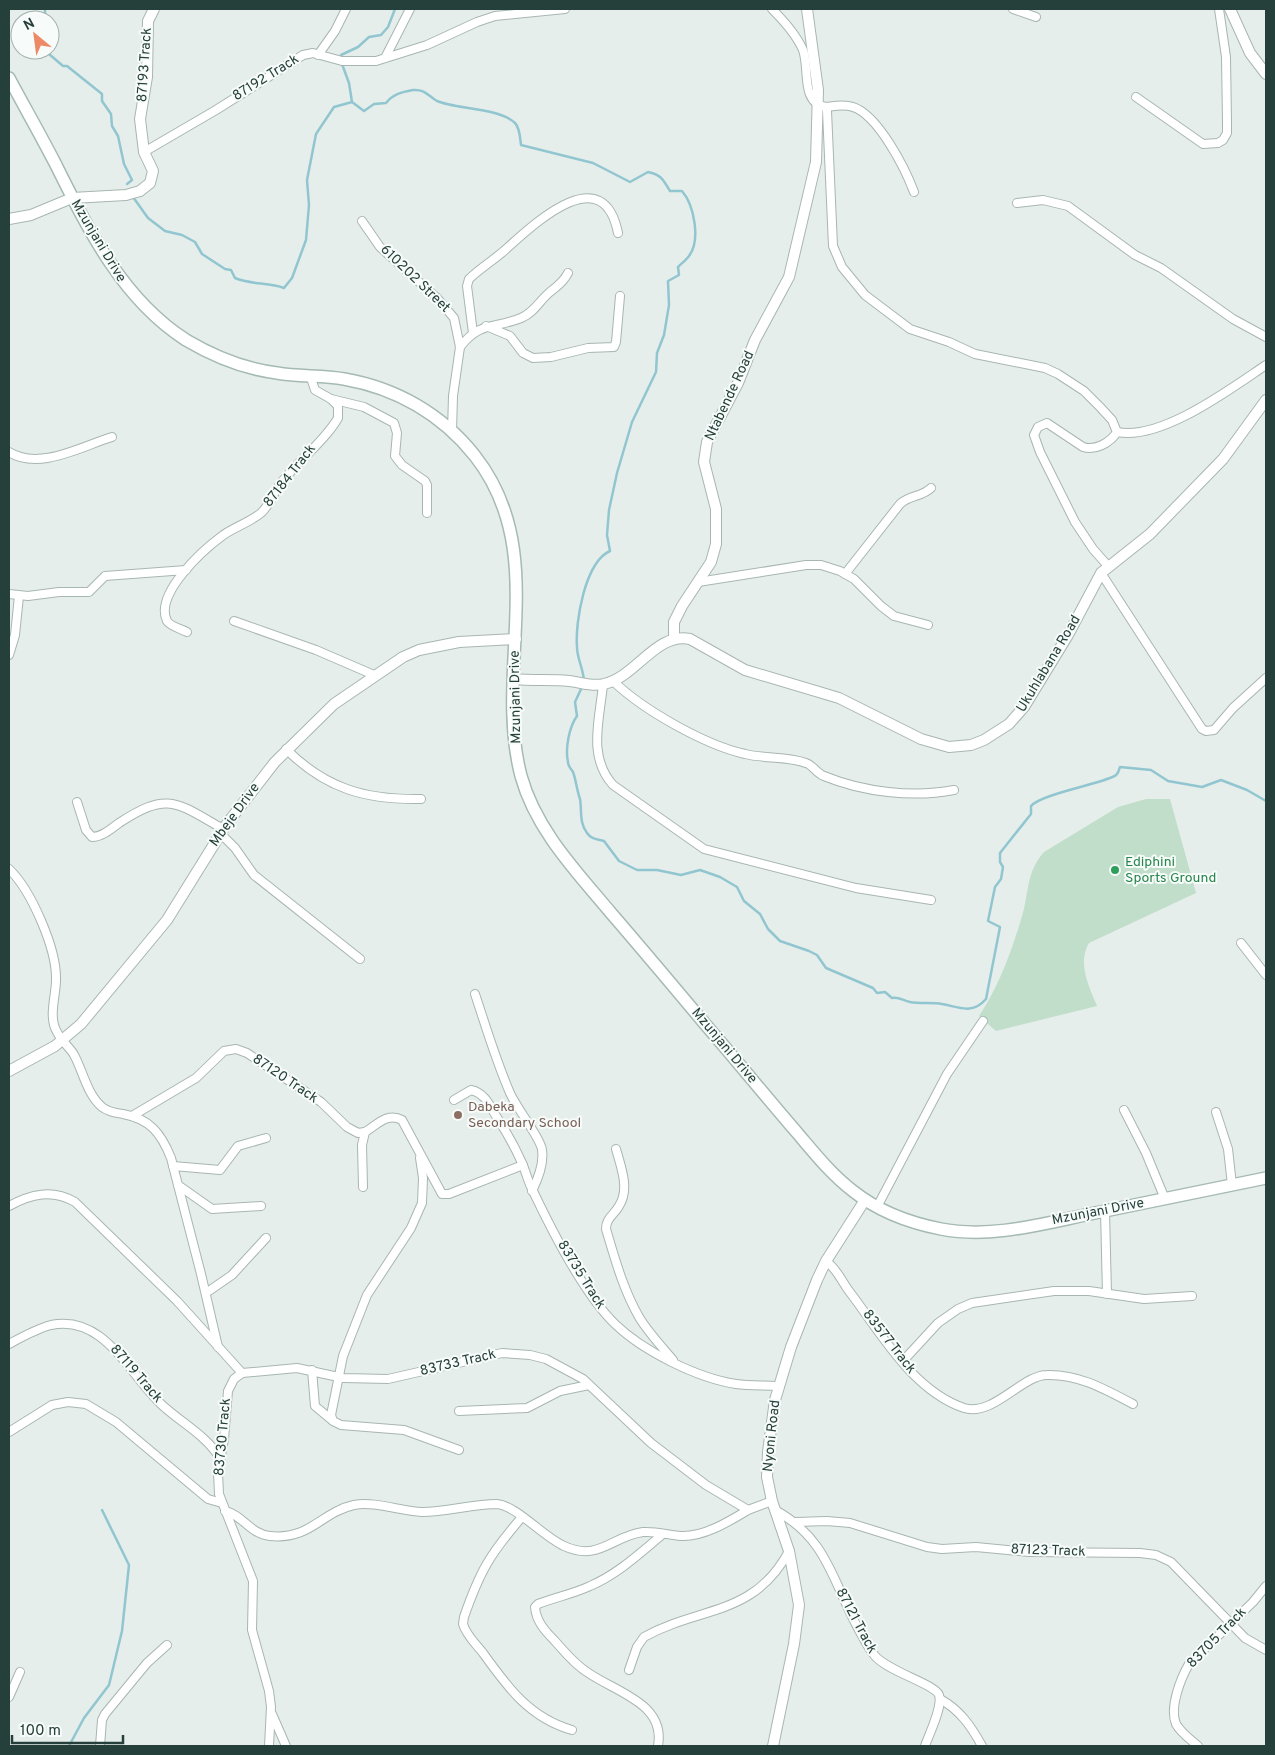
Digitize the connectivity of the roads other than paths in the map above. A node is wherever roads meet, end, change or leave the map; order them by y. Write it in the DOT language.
graph roads {
  1 [pos="154,9"];
  2 [pos="346,9"];
  3 [pos="410,9"];
  4 [pos="565,9"];
  5 [pos="772,9"];
  6 [pos="807,9"];
  7 [pos="1013,9"];
  8 [pos="1219,9"];
  9 [pos="1230,9"];
  10 [pos="1036,17"];
  11 [pos="318,55"];
  12 [pos="385,58"];
  13 [pos="1266,74"];
  14 [pos="9,78"];
  15 [pos="1136,98"];
  16 [pos="822,106"];
  17 [pos="144,152"];
  18 [pos="914,192"];
  19 [pos="72,198"];
  20 [pos="1017,203"];
  21 [pos="9,219"];
  22 [pos="362,221"];
  23 [pos="618,233"];
  24 [pos="568,273"];
  25 [pos="620,296"];
  26 [pos="486,326"];
  27 [pos="473,333"];
  28 [pos="1266,337"];
  29 [pos="460,347"];
  30 [pos="1266,365"];
  31 [pos="310,375"];
  32 [pos="331,399"];
  33 [pos="1266,400"];
  34 [pos="452,431"];
  35 [pos="1117,432"];
  36 [pos="112,437"];
  37 [pos="9,452"];
  38 [pos="931,488"];
  39 [pos="426,513"];
  40 [pos="1105,569"];
  41 [pos="186,570"];
  42 [pos="845,574"];
  43 [pos="698,582"];
  44 [pos="9,594"];
  45 [pos="19,596"];
  46 [pos="234,621"];
  47 [pos="928,625"];
  48 [pos="187,632"];
  49 [pos="674,638"];
  50 [pos="516,639"];
  51 [pos="9,655"];
  52 [pos="374,675"];
  53 [pos="1266,678"];
  54 [pos="515,679"];
  55 [pos="603,683"];
  56 [pos="286,749"];
  57 [pos="954,790"];
  58 [pos="422,799"];
  59 [pos="77,802"];
  60 [pos="222,831"];
  61 [pos="9,869"];
  62 [pos="931,900"];
  63 [pos="1241,943"];
  64 [pos="360,959"];
  65 [pos="1266,975"];
  66 [pos="475,994"];
  67 [pos="982,1021"];
  68 [pos="63,1040"];
  69 [pos="9,1071"];
  70 [pos="454,1100"];
  71 [pos="1124,1110"];
  72 [pos="1216,1112"];
  73 [pos="132,1116"];
  74 [pos="365,1132"];
  75 [pos="266,1138"];
  76 [pos="418,1149"];
  77 [pos="616,1150"];
  78 [pos="523,1165"];
  79 [pos="173,1166"];
  80 [pos="1266,1178"];
  81 [pos="178,1185"];
  82 [pos="1232,1185"];
  83 [pos="364,1187"];
  84 [pos="532,1190"];
  85 [pos="1165,1199"];
  86 [pos="865,1200"];
  87 [pos="9,1206"];
  88 [pos="261,1206"];
  89 [pos="877,1206"];
  90 [pos="1105,1210"];
  91 [pos="266,1238"];
  92 [pos="826,1261"];
  93 [pos="206,1293"];
  94 [pos="1107,1294"];
  95 [pos="1192,1296"];
  96 [pos="9,1344"];
  97 [pos="218,1347"];
  98 [pos="903,1361"];
  99 [pos="675,1363"];
  100 [pos="312,1370"];
  101 [pos="242,1373"];
  102 [pos="338,1377"];
  103 [pos="589,1385"];
  104 [pos="778,1386"];
  105 [pos="1133,1404"];
  106 [pos="459,1410"];
  107 [pos="333,1421"];
  108 [pos="9,1432"];
  109 [pos="459,1450"];
  110 [pos="220,1458"];
  111 [pos="774,1506"];
  112 [pos="223,1507"];
  113 [pos="748,1510"];
  114 [pos="522,1517"];
  115 [pos="796,1522"];
  116 [pos="663,1534"];
  117 [pos="789,1551"];
  118 [pos="1266,1586"];
  119 [pos="1231,1622"];
  120 [pos="167,1645"];
  121 [pos="1266,1650"];
  122 [pos="629,1670"];
  123 [pos="20,1672"];
  124 [pos="9,1697"];
  125 [pos="940,1700"];
  126 [pos="272,1712"];
  127 [pos="572,1730"];
  128 [pos="100,1746"];
  129 [pos="269,1746"];
  130 [pos="286,1746"];
  131 [pos="658,1746"];
  132 [pos="773,1746"];
  133 [pos="925,1746"];
  134 [pos="982,1746"];
  135 [pos="1198,1746"];
  1 -- 17 [label="street, 87193 Track"];
  2 -- 11 [label="street"];
  3 -- 12 [label="street"];
  4 -- 12 [label="street, 87192 Track"];
  5 -- 16 [label="street"];
  6 -- 16 [label="street, Ntabende Road"];
  7 -- 10 [label="street"];
  8 -- 15 [label="street"];
  9 -- 13 [label="street"];
  11 -- 12 [label="street, 87192 Track"];
  11 -- 17 [label="street, 87192 Track"];
  14 -- 19 [label="main road, Mzunjani Drive"];
  16 -- 18 [label="street"];
  16 -- 35 [label="street"];
  16 -- 43 [label="street, Ntabende Road"];
  17 -- 19 [label="street"];
  19 -- 21 [label="street"];
  19 -- 31 [label="main road, Mzunjani Drive"];
  20 -- 28 [label="street"];
  22 -- 29 [label="street, 610202 Street"];
  23 -- 27 [label="street"];
  24 -- 26 [label="street"];
  25 -- 26 [label="street"];
  26 -- 27 [label="street"];
  27 -- 29 [label="street"];
  29 -- 34 [label="street, 610202 Street"];
  30 -- 35 [label="street"];
  31 -- 32 [label="street"];
  31 -- 34 [label="main road, Mzunjani Drive"];
  32 -- 39 [label="street"];
  32 -- 41 [label="street, 87184 Track"];
  33 -- 40 [label="street, Ukuhlabana Road"];
  34 -- 50 [label="main road, Mzunjani Drive"];
  35 -- 40 [label="street"];
  36 -- 37 [label="street"];
  38 -- 42 [label="street"];
  40 -- 49 [label="street, Ukuhlabana Road"];
  40 -- 53 [label="street"];
  41 -- 45 [label="street"];
  41 -- 48 [label="street, 87184 Track"];
  42 -- 43 [label="street"];
  42 -- 47 [label="street"];
  43 -- 49 [label="street, Ntabende Road"];
  44 -- 45 [label="street"];
  45 -- 51 [label="street"];
  46 -- 52 [label="street"];
  49 -- 55 [label="street"];
  50 -- 52 [label="street, Mbeje Drive"];
  50 -- 54 [label="main road, Mzunjani Drive"];
  52 -- 56 [label="street, Mbeje Drive"];
  54 -- 55 [label="street"];
  54 -- 86 [label="main road, Mzunjani Drive"];
  55 -- 57 [label="street"];
  55 -- 62 [label="street"];
  56 -- 58 [label="street"];
  56 -- 60 [label="street, Mbeje Drive"];
  59 -- 60 [label="street"];
  60 -- 64 [label="street"];
  60 -- 68 [label="street, Mbeje Drive"];
  61 -- 68 [label="street"];
  63 -- 65 [label="street"];
  66 -- 84 [label="street"];
  67 -- 89 [label="street"];
  68 -- 69 [label="street, Mbeje Drive"];
  68 -- 73 [label="street"];
  70 -- 78 [label="street, 83735 Track"];
  71 -- 85 [label="street"];
  72 -- 82 [label="street"];
  73 -- 74 [label="street, 87120 Track"];
  73 -- 79 [label="street"];
  74 -- 76 [label="street"];
  74 -- 83 [label="street"];
  75 -- 79 [label="street"];
  76 -- 78 [label="street"];
  76 -- 102 [label="street"];
  77 -- 99 [label="street"];
  78 -- 84 [label="street, 83735 Track"];
  79 -- 81 [label="street"];
  80 -- 82 [label="main road, Mzunjani Drive"];
  81 -- 88 [label="street"];
  81 -- 93 [label="street"];
  82 -- 85 [label="main road, Mzunjani Drive"];
  84 -- 99 [label="street, 83735 Track"];
  85 -- 90 [label="main road, Mzunjani Drive"];
  86 -- 89 [label="main road, Mzunjani Drive"];
  86 -- 92 [label="street, Nyoni Road"];
  87 -- 97 [label="street"];
  89 -- 90 [label="main road, Mzunjani Drive"];
  90 -- 94 [label="street"];
  91 -- 93 [label="street"];
  92 -- 98 [label="street, 83577 Track"];
  92 -- 104 [label="street, Nyoni Road"];
  93 -- 97 [label="street"];
  94 -- 95 [label="street"];
  94 -- 98 [label="street"];
  96 -- 110 [label="street, 87119 Track"];
  97 -- 101 [label="street"];
  98 -- 105 [label="street, 83577 Track"];
  99 -- 104 [label="street, 83735 Track"];
  100 -- 101 [label="street, 83733 Track"];
  100 -- 102 [label="street, 83733 Track"];
  100 -- 107 [label="street"];
  101 -- 110 [label="street, 83730 Track"];
  102 -- 103 [label="street, 83733 Track"];
  102 -- 107 [label="street"];
  103 -- 106 [label="street"];
  103 -- 113 [label="street, 83733 Track"];
  104 -- 111 [label="street, Nyoni Road"];
  107 -- 109 [label="street"];
  108 -- 112 [label="street"];
  110 -- 112 [label="street, 83730 Track"];
  111 -- 113 [label="street"];
  111 -- 115 [label="street, 87121 Track"];
  111 -- 117 [label="street, Nyoni Road"];
  112 -- 114 [label="street"];
  112 -- 126 [label="street, 83730 Track"];
  113 -- 116 [label="street"];
  114 -- 116 [label="street"];
  114 -- 127 [label="street"];
  115 -- 119 [label="street, 87123 Track"];
  115 -- 125 [label="street, 87121 Track"];
  116 -- 131 [label="street"];
  117 -- 122 [label="street"];
  117 -- 132 [label="street, Nyoni Road"];
  118 -- 119 [label="street, 83705 Track"];
  119 -- 121 [label="street, 87123 Track"];
  119 -- 135 [label="street, 83705 Track"];
  120 -- 128 [label="street"];
  123 -- 124 [label="street"];
  125 -- 133 [label="street"];
  125 -- 134 [label="street, 87121 Track"];
  126 -- 129 [label="street, 83730 Track"];
  126 -- 130 [label="street"];
}
